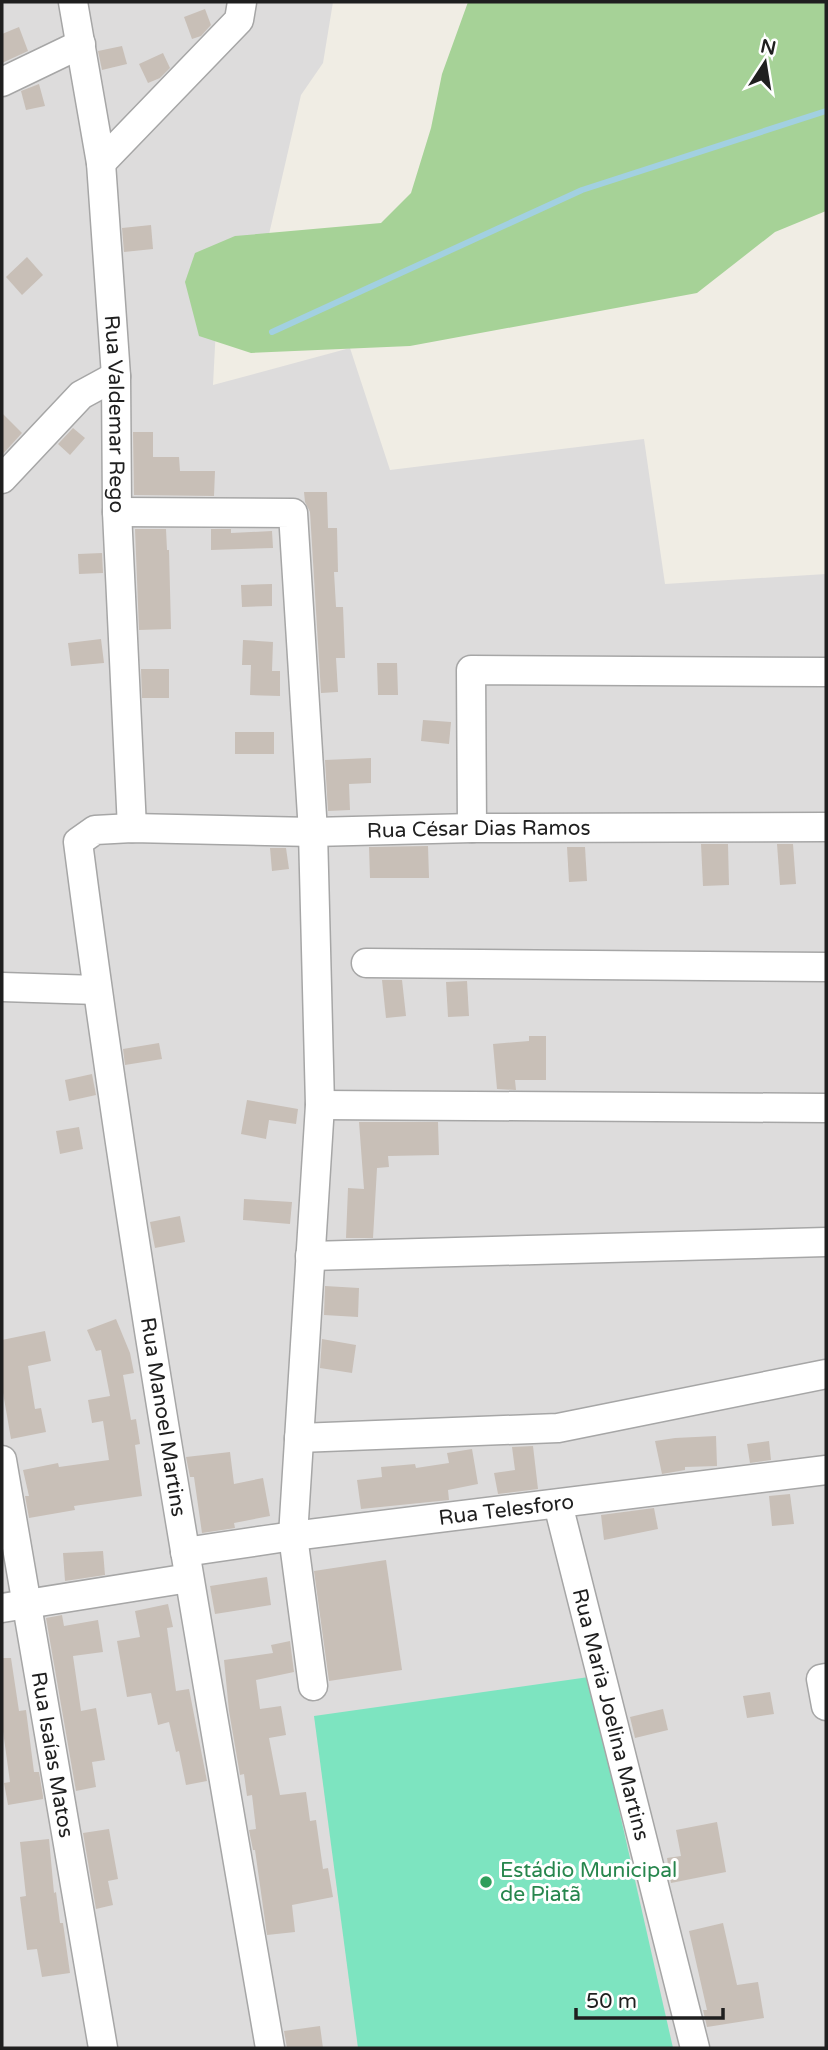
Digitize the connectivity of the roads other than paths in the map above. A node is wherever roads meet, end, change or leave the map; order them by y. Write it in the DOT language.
graph roads {
  1 [pos="73,2"];
  2 [pos="242,2"];
  3 [pos="81,44"];
  4 [pos="2,82"];
  5 [pos="101,163"];
  6 [pos="116,376"];
  7 [pos="2,480"];
  8 [pos="117,513"];
  9 [pos="826,673"];
  10 [pos="826,827"];
  11 [pos="132,828"];
  12 [pos="472,828"];
  13 [pos="313,832"];
  14 [pos="366,963"];
  15 [pos="826,967"];
  16 [pos="2,987"];
  17 [pos="97,990"];
  18 [pos="320,1105"];
  19 [pos="826,1108"];
  20 [pos="826,1242"];
  21 [pos="310,1256"];
  22 [pos="826,1374"];
  23 [pos="299,1438"];
  24 [pos="2,1460"];
  25 [pos="826,1470"];
  26 [pos="558,1504"];
  27 [pos="293,1536"];
  28 [pos="187,1565"];
  29 [pos="14,1606"];
  30 [pos="826,1678"];
  31 [pos="313,1686"];
  32 [pos="826,1706"];
  33 [pos="103,2048"];
  34 [pos="270,2048"];
  35 [pos="695,2048"];
  1 -- 3 [label="street, Rua Valdemar Rego"];
  2 -- 5 [label="street"];
  3 -- 4 [label="street"];
  3 -- 5 [label="street, Rua Valdemar Rego"];
  5 -- 6 [label="street, Rua Valdemar Rego"];
  6 -- 7 [label="street"];
  6 -- 8 [label="street, Rua Valdemar Rego"];
  8 -- 11 [label="street, Rua Valdemar Rego"];
  8 -- 13 [label="street"];
  9 -- 12 [label="street"];
  10 -- 12 [label="street, Rua César Dias Ramos"];
  11 -- 13 [label="street, Rua César Dias Ramos"];
  11 -- 17 [label="street, Rua Manoel Martins"];
  12 -- 13 [label="street, Rua César Dias Ramos"];
  13 -- 18 [label="street"];
  14 -- 15 [label="street"];
  16 -- 17 [label="street"];
  17 -- 28 [label="street, Rua Manoel Martins"];
  18 -- 19 [label="street"];
  18 -- 21 [label="street"];
  20 -- 21 [label="street"];
  21 -- 23 [label="street"];
  22 -- 23 [label="street"];
  23 -- 27 [label="street"];
  24 -- 29 [label="street, Rua Isaías Matos"];
  25 -- 26 [label="street, Rua Telesforo"];
  26 -- 27 [label="street, Rua Telesforo"];
  26 -- 35 [label="street, Rua Maria Joelina Martins"];
  27 -- 28 [label="street, Rua Telesforo"];
  27 -- 31 [label="street"];
  28 -- 29 [label="street, Rua Telesforo"];
  28 -- 34 [label="street, Rua Manoel Martins"];
  29 -- 33 [label="street, Rua Isaías Matos"];
  30 -- 32 [label="street"];
}
